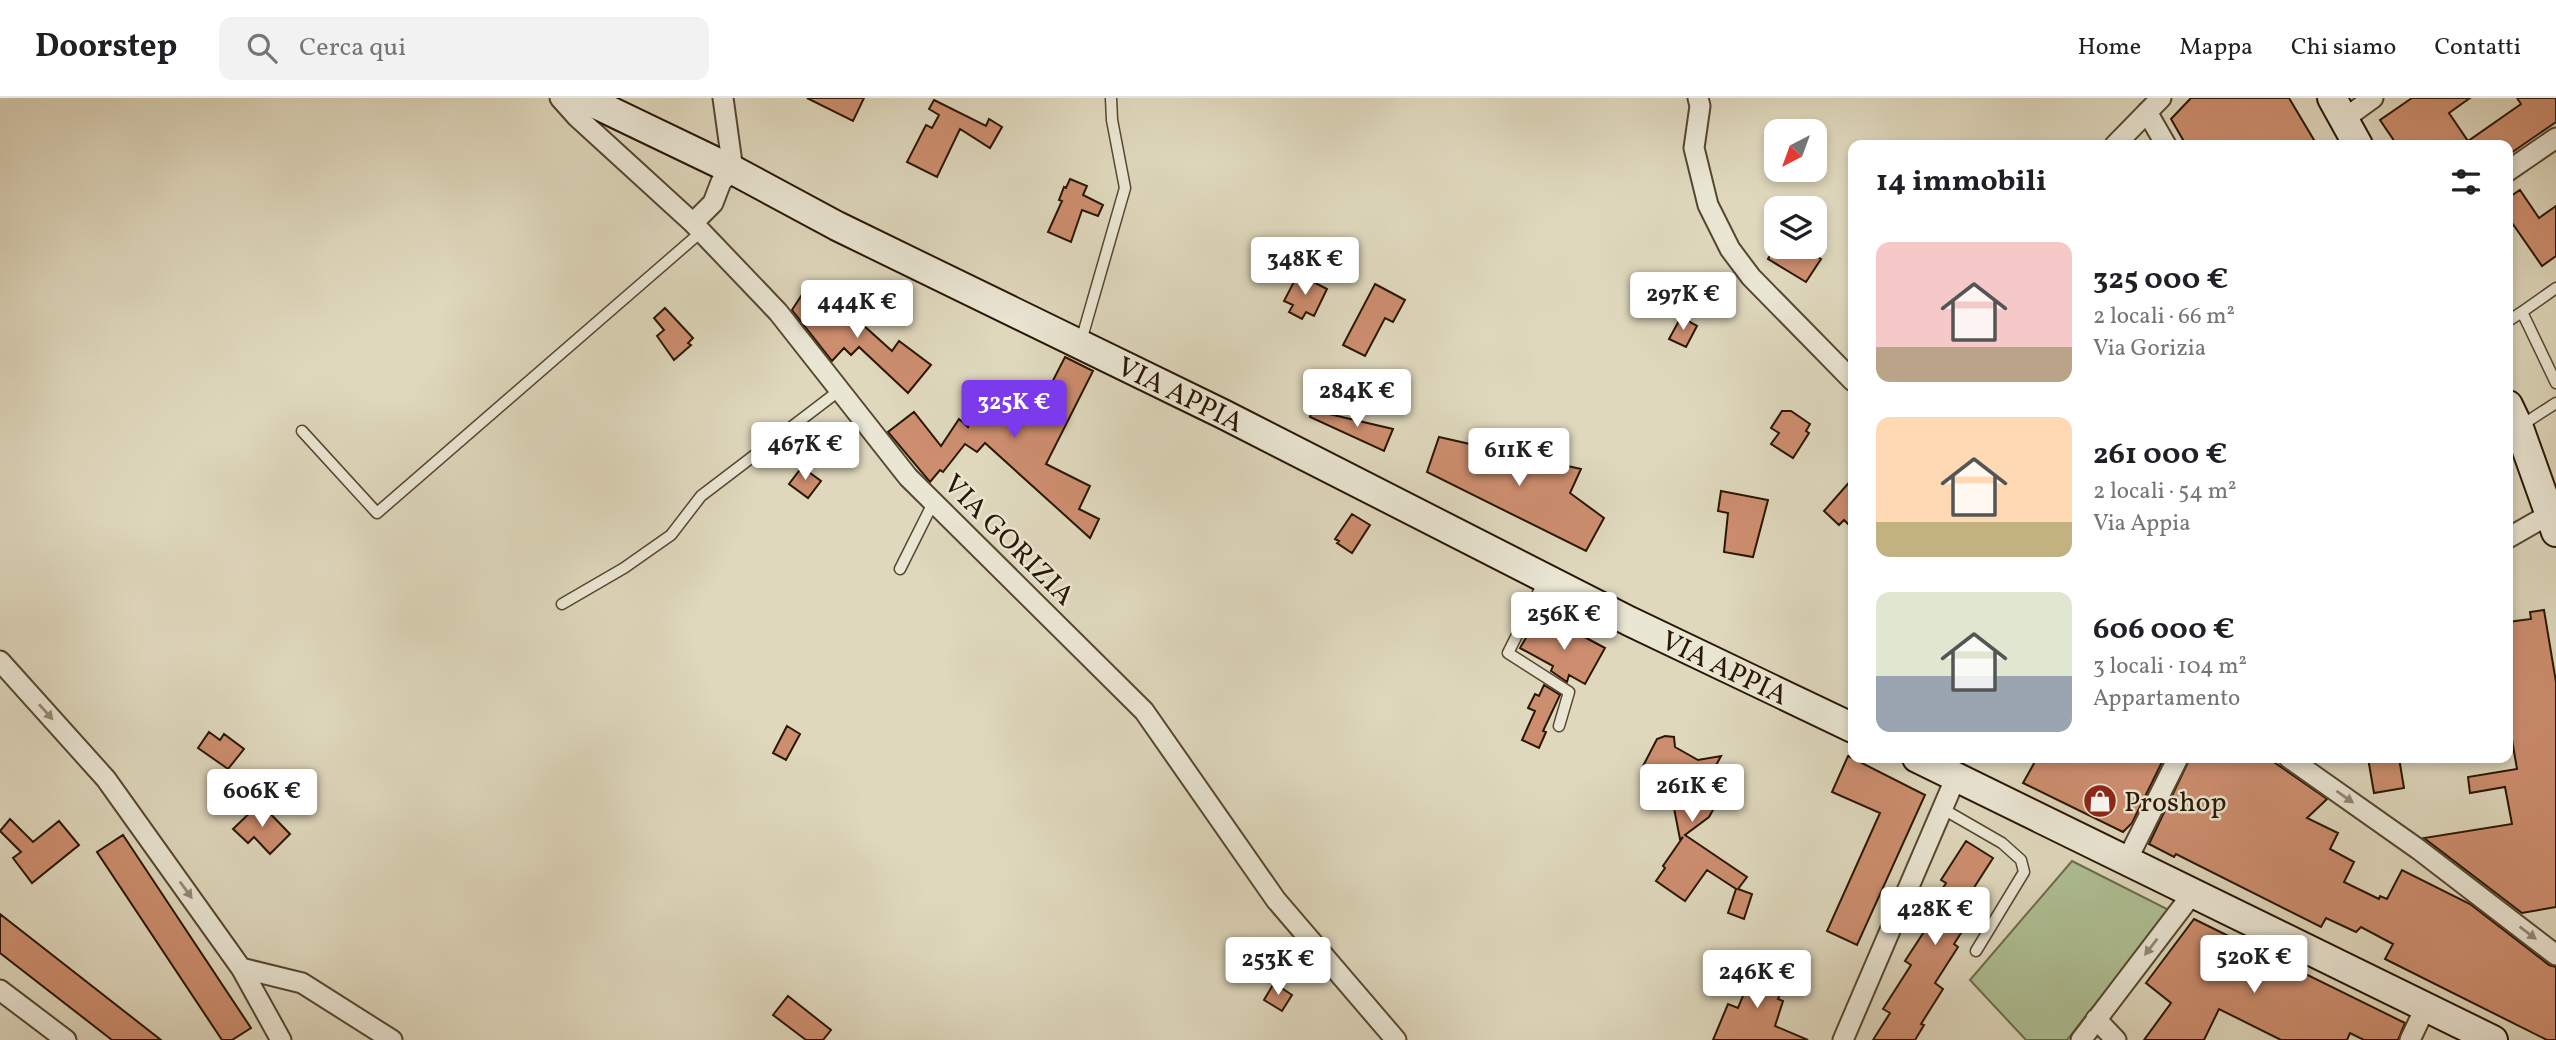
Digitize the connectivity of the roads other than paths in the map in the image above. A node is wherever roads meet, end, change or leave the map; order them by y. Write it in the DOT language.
graph roads {
  1 [pos="560,98"];
  2 [pos="583,98"];
  3 [pos="723,98"];
  4 [pos="1111,98"];
  5 [pos="1698,98"];
  6 [pos="2161,98"];
  7 [pos="2373,98"];
  8 [pos="2338,108"];
  9 [pos="2147,112"];
  10 [pos="2556,138"];
  11 [pos="2120,140"];
  12 [pos="2163,140"];
  13 [pos="2355,140"];
  14 [pos="2513,168"];
  15 [pos="733,170"];
  16 [pos="697,227"];
  17 [pos="2556,288"];
  18 [pos="2522,312"];
  19 [pos="2513,318"];
  20 [pos="1080,345"];
  21 [pos="1848,376"];
  22 [pos="2556,383"];
  23 [pos="840,390"];
  24 [pos="2556,403"];
  25 [pos="2513,416"];
  26 [pos="302,431"];
  27 [pos="933,503"];
  28 [pos="2554,520"];
  29 [pos="2513,536"];
  30 [pos="900,569"];
  31 [pos="1545,579"];
  32 [pos="562,604"];
  33 [pos="0,661"];
  34 [pos="1559,726"];
  35 [pos="1848,726"];
  36 [pos="1927,763"];
  37 [pos="2176,763"];
  38 [pos="2296,763"];
  39 [pos="1956,777"];
  40 [pos="1943,809"];
  41 [pos="2127,860"];
  42 [pos="2193,893"];
  43 [pos="1976,951"];
  44 [pos="2556,955"];
  45 [pos="241,968"];
  46 [pos="0,990"];
  47 [pos="2426,1006"];
  48 [pos="2096,1019"];
  49 [pos="66,1040"];
  50 [pos="281,1040"];
  51 [pos="392,1040"];
  52 [pos="1396,1040"];
  53 [pos="1843,1040"];
  54 [pos="2081,1040"];
  55 [pos="2116,1040"];
  56 [pos="2410,1040"];
  57 [pos="2493,1040"];
  1 -- 16 [label="street, VIA GORIZIA"];
  2 -- 15 [label="main road, VIA APPIA"];
  3 -- 15 [label="street"];
  4 -- 20 [label="lane"];
  5 -- 21 [label="street"];
  6 -- 9 [label="street"];
  7 -- 8 [label="street"];
  8 -- 13 [label="main road"];
  9 -- 11 [label="street"];
  9 -- 12 [label="street"];
  10 -- 14 [label="street"];
  15 -- 16 [label="street"];
  15 -- 20 [label="main road, VIA APPIA"];
  16 -- 23 [label="street, VIA GORIZIA"];
  16 -- 26 [label="lane"];
  17 -- 18 [label="lane"];
  18 -- 19 [label="lane"];
  18 -- 22 [label="lane"];
  20 -- 31 [label="main road, VIA APPIA"];
  23 -- 27 [label="street, VIA GORIZIA"];
  23 -- 32 [label="lane"];
  24 -- 25 [label="lane"];
  25 -- 28 [label="main road"];
  27 -- 30 [label="lane"];
  27 -- 52 [label="street, VIA GORIZIA"];
  28 -- 29 [label="street"];
  31 -- 34 [label="lane"];
  31 -- 35 [label="main road, VIA APPIA"];
  33 -- 45 [label="street, one-way"];
  36 -- 39 [label="main road"];
  37 -- 41 [label="street"];
  38 -- 44 [label="street, one-way"];
  39 -- 40 [label="street"];
  39 -- 41 [label="main road"];
  40 -- 43 [label="lane"];
  40 -- 53 [label="street"];
  41 -- 42 [label="main road"];
  42 -- 47 [label="main road"];
  42 -- 48 [label="street, one-way"];
  45 -- 50 [label="street"];
  45 -- 51 [label="street"];
  46 -- 49 [label="street"];
  47 -- 56 [label="street"];
  47 -- 57 [label="main road"];
  48 -- 54 [label="street"];
  48 -- 55 [label="street"];
}
